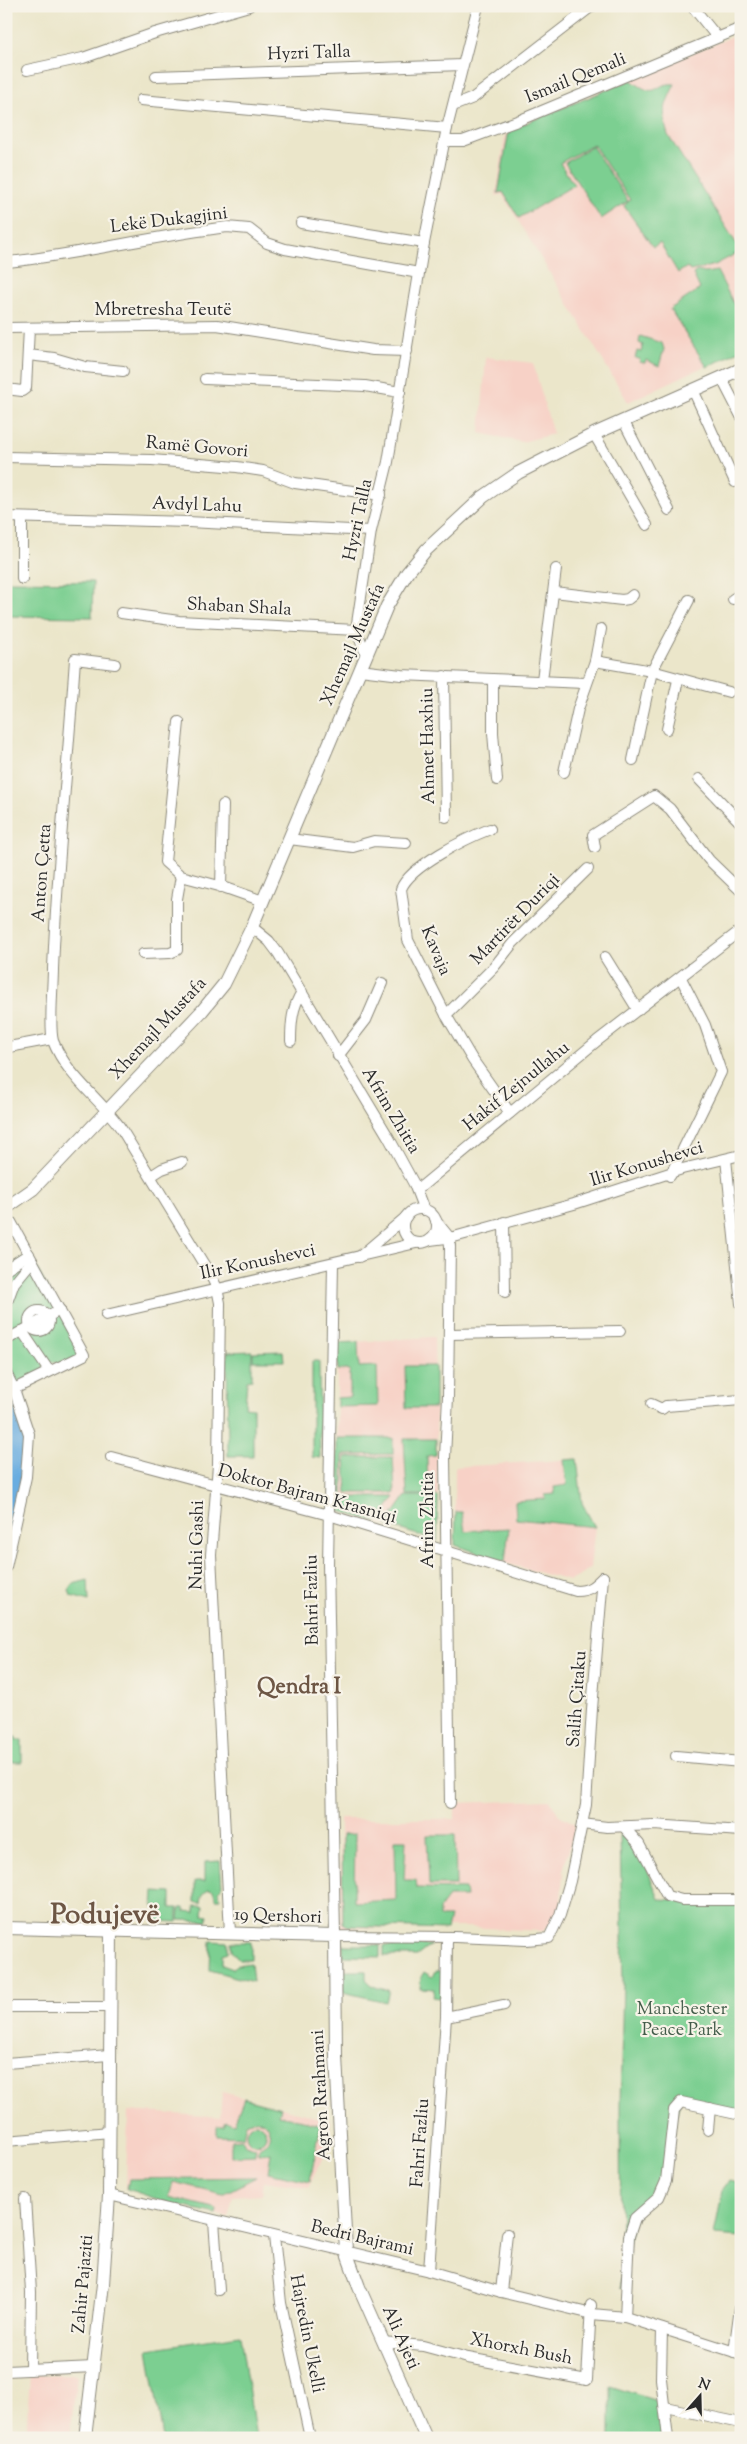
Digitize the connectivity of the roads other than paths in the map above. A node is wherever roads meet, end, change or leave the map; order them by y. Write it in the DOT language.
graph roads {
  1 [pos="249,6"];
  2 [pos="478,6"];
  3 [pos="592,6"];
  4 [pos="692,6"];
  5 [pos="741,28"];
  6 [pos="717,38"];
  7 [pos="462,65"];
  8 [pos="27,70"];
  9 [pos="156,76"];
  10 [pos="141,100"];
  11 [pos="453,106"];
  12 [pos="447,128"];
  13 [pos="445,141"];
  14 [pos="301,223"];
  15 [pos="424,243"];
  16 [pos="8,262"];
  17 [pos="419,273"];
  18 [pos="6,328"];
  19 [pos="29,328"];
  20 [pos="407,351"];
  21 [pos="28,355"];
  22 [pos="741,369"];
  23 [pos="123,371"];
  24 [pos="205,379"];
  25 [pos="722,379"];
  26 [pos="6,389"];
  27 [pos="400,392"];
  28 [pos="694,392"];
  29 [pos="741,416"];
  30 [pos="624,422"];
  31 [pos="594,434"];
  32 [pos="6,457"];
  33 [pos="735,482"];
  34 [pos="381,495"];
  35 [pos="669,510"];
  36 [pos="6,518"];
  37 [pos="22,518"];
  38 [pos="647,525"];
  39 [pos="371,531"];
  40 [pos="556,569"];
  41 [pos="22,579"];
  42 [pos="554,592"];
  43 [pos="633,595"];
  44 [pos="689,600"];
  45 [pos="121,613"];
  46 [pos="601,629"];
  47 [pos="356,630"];
  48 [pos="366,654"];
  49 [pos="595,662"];
  50 [pos="115,664"];
  51 [pos="360,670"];
  52 [pos="652,672"];
  53 [pos="444,676"];
  54 [pos="494,680"];
  55 [pos="542,680"];
  56 [pos="678,680"];
  57 [pos="585,683"];
  58 [pos="729,692"];
  59 [pos="179,722"];
  60 [pos="667,729"];
  61 [pos="633,760"];
  62 [pos="564,772"];
  63 [pos="699,779"];
  64 [pos="497,780"];
  65 [pos="222,805"];
  66 [pos="446,816"];
  67 [pos="741,823"];
  68 [pos="490,829"];
  69 [pos="289,839"];
  70 [pos="406,843"];
  71 [pos="595,847"];
  72 [pos="588,869"];
  73 [pos="180,876"];
  74 [pos="221,886"];
  75 [pos="741,892"];
  76 [pos="262,901"];
  77 [pos="252,927"];
  78 [pos="741,930"];
  79 [pos="143,954"];
  80 [pos="605,957"];
  81 [pos="681,978"];
  82 [pos="382,983"];
  83 [pos="302,992"];
  84 [pos="638,1010"];
  85 [pos="446,1015"];
  86 [pos="52,1039"];
  87 [pos="290,1041"];
  88 [pos="6,1045"];
  89 [pos="338,1056"];
  90 [pos="108,1110"];
  91 [pos="510,1113"];
  92 [pos="741,1154"];
  93 [pos="726,1159"];
  94 [pos="182,1162"];
  95 [pos="672,1174"];
  96 [pos="151,1176"];
  97 [pos="416,1188"];
  98 [pos="6,1208"];
  99 [pos="424,1210"];
  100 [pos="408,1215"];
  101 [pos="436,1221"];
  102 [pos="12,1222"];
  103 [pos="504,1222"];
  104 [pos="449,1237"];
  105 [pos="430,1240"];
  106 [pos="416,1243"];
  107 [pos="360,1257"];
  108 [pos="30,1258"];
  109 [pos="333,1263"];
  110 [pos="6,1269"];
  111 [pos="217,1288"];
  112 [pos="505,1292"];
  113 [pos="741,1304"];
  114 [pos="6,1305"];
  115 [pos="60,1310"];
  116 [pos="106,1315"];
  117 [pos="26,1329"];
  118 [pos="620,1331"];
  119 [pos="449,1334"];
  120 [pos="6,1340"];
  121 [pos="39,1356"];
  122 [pos="61,1365"];
  123 [pos="49,1371"];
  124 [pos="6,1373"];
  125 [pos="14,1388"];
  126 [pos="741,1400"];
  127 [pos="651,1404"];
  128 [pos="112,1457"];
  129 [pos="216,1486"];
  130 [pos="329,1516"];
  131 [pos="446,1550"];
  132 [pos="6,1567"];
  133 [pos="603,1576"];
  134 [pos="676,1756"];
  135 [pos="741,1762"];
  136 [pos="450,1803"];
  137 [pos="582,1824"];
  138 [pos="624,1827"];
  139 [pos="741,1831"];
  140 [pos="741,1900"];
  141 [pos="6,1928"];
  142 [pos="111,1931"];
  143 [pos="230,1934"];
  144 [pos="335,1936"];
  145 [pos="447,1938"];
  146 [pos="549,1938"];
  147 [pos="504,2005"];
  148 [pos="6,2007"];
  149 [pos="109,2007"];
  150 [pos="446,2017"];
  151 [pos="110,2055"];
  152 [pos="6,2063"];
  153 [pos="710,2108"];
  154 [pos="741,2115"];
  155 [pos="708,2130"];
  156 [pos="110,2132"];
  157 [pos="6,2140"];
  158 [pos="109,2195"];
  159 [pos="25,2199"];
  160 [pos="214,2221"];
  161 [pos="507,2234"];
  162 [pos="274,2236"];
  163 [pos="346,2251"];
  164 [pos="429,2271"];
  165 [pos="219,2290"];
  166 [pos="501,2292"];
  167 [pos="741,2299"];
  168 [pos="591,2309"];
  169 [pos="625,2317"];
  170 [pos="662,2329"];
  171 [pos="383,2342"];
  172 [pos="738,2353"];
  173 [pos="94,2367"];
  174 [pos="30,2370"];
  175 [pos="6,2372"];
  176 [pos="665,2407"];
  177 [pos="741,2423"];
  178 [pos="85,2438"];
  179 [pos="310,2438"];
  180 [pos="426,2438"];
  181 [pos="668,2438"];
  1 -- 8 [label="street"];
  2 -- 7 [label="street, Hyzri Talla"];
  3 -- 11 [label="street"];
  4 -- 6 [label="street"];
  5 -- 6 [label="street, Ismail Qemali"];
  6 -- 13 [label="street, Ismail Qemali"];
  7 -- 9 [label="street, Hyzri Talla"];
  7 -- 11 [label="street, Hyzri Talla"];
  10 -- 12 [label="street"];
  11 -- 12 [label="street, Hyzri Talla"];
  12 -- 13 [label="street, Hyzri Talla"];
  13 -- 15 [label="street, Hyzri Talla"];
  14 -- 15 [label="street"];
  15 -- 17 [label="street, Hyzri Talla"];
  16 -- 17 [label="street, Lekë Dukagjini"];
  17 -- 20 [label="street, Hyzri Talla"];
  18 -- 19 [label="street, Mbretresha Teutë"];
  19 -- 20 [label="street, Mbretresha Teutë"];
  19 -- 21 [label="street"];
  20 -- 27 [label="street, Hyzri Talla"];
  21 -- 23 [label="street"];
  21 -- 26 [label="street"];
  22 -- 25 [label="main road, Xhemajl Mustafa"];
  24 -- 27 [label="street"];
  25 -- 28 [label="main road, Xhemajl Mustafa"];
  25 -- 29 [label="street"];
  27 -- 34 [label="street, Hyzri Talla"];
  28 -- 30 [label="main road, Xhemajl Mustafa"];
  28 -- 33 [label="street"];
  30 -- 31 [label="main road, Xhemajl Mustafa"];
  30 -- 35 [label="street"];
  31 -- 38 [label="street"];
  31 -- 48 [label="main road, Xhemajl Mustafa"];
  32 -- 34 [label="street, Ramë Govori"];
  34 -- 39 [label="street, Hyzri Talla"];
  36 -- 37 [label="street, Avdyl Lahu"];
  37 -- 39 [label="street, Avdyl Lahu"];
  37 -- 41 [label="street"];
  39 -- 47 [label="street, Hyzri Talla"];
  40 -- 42 [label="street"];
  42 -- 43 [label="street"];
  42 -- 55 [label="street"];
  44 -- 52 [label="street"];
  45 -- 47 [label="street, Shaban Shala"];
  46 -- 49 [label="street"];
  47 -- 48 [label="street"];
  48 -- 51 [label="main road, Xhemajl Mustafa"];
  49 -- 52 [label="street"];
  49 -- 57 [label="street"];
  50 -- 86 [label="street, Anton Çetta"];
  51 -- 53 [label="street, Ahmet Haxhiu"];
  51 -- 69 [label="main road, Xhemajl Mustafa"];
  52 -- 56 [label="street"];
  52 -- 61 [label="street"];
  53 -- 54 [label="street, Ahmet Haxhiu"];
  53 -- 66 [label="street, Ahmet Haxhiu"];
  54 -- 55 [label="street, Ahmet Haxhiu"];
  54 -- 64 [label="street"];
  55 -- 57 [label="street, Ahmet Haxhiu"];
  56 -- 58 [label="street"];
  56 -- 60 [label="street"];
  57 -- 62 [label="street"];
  59 -- 73 [label="street"];
  63 -- 67 [label="street"];
  65 -- 74 [label="street"];
  68 -- 85 [label="street, Kavaja"];
  69 -- 70 [label="street"];
  69 -- 76 [label="main road, Xhemajl Mustafa"];
  71 -- 75 [label="street"];
  72 -- 85 [label="street, Martirët Duriqi"];
  73 -- 74 [label="street"];
  73 -- 79 [label="street"];
  74 -- 76 [label="street"];
  76 -- 77 [label="main road, Xhemajl Mustafa"];
  77 -- 83 [label="street, Afrim Zhitia"];
  77 -- 90 [label="main road, Xhemajl Mustafa"];
  78 -- 81 [label="street, Hakif Zejnullahu"];
  80 -- 84 [label="street"];
  81 -- 84 [label="street, Hakif Zejnullahu"];
  81 -- 95 [label="street"];
  82 -- 89 [label="street"];
  83 -- 87 [label="street"];
  83 -- 89 [label="street, Afrim Zhitia"];
  84 -- 91 [label="street, Hakif Zejnullahu"];
  85 -- 91 [label="street, Kavaja"];
  86 -- 88 [label="street"];
  86 -- 90 [label="street"];
  89 -- 97 [label="street, Afrim Zhitia"];
  90 -- 96 [label="street, Nuhi Gashi"];
  90 -- 98 [label="main road, Xhemajl Mustafa"];
  91 -- 97 [label="street, Hakif Zejnullahu"];
  92 -- 93 [label="street, Ilir Konushevci"];
  93 -- 95 [label="street, Ilir Konushevci"];
  93 -- 113 [label="street"];
  94 -- 96 [label="street"];
  95 -- 103 [label="street, Ilir Konushevci"];
  96 -- 111 [label="street, Nuhi Gashi"];
  97 -- 99 [label="street, Afrim Zhitia"];
  99 -- 100 [label="street"];
  99 -- 101 [label="street"];
  100 -- 106 [label="street"];
  100 -- 107 [label="street"];
  101 -- 104 [label="street"];
  101 -- 105 [label="street"];
  102 -- 108 [label="street"];
  103 -- 104 [label="street, Ilir Konushevci"];
  103 -- 112 [label="street"];
  104 -- 105 [label="street"];
  104 -- 119 [label="street, Afrim Zhitia"];
  105 -- 106 [label="street"];
  106 -- 107 [label="street, Ilir Konushevci"];
  107 -- 109 [label="street, Ilir Konushevci"];
  108 -- 110 [label="street"];
  108 -- 114 [label="street"];
  108 -- 115 [label="street"];
  109 -- 111 [label="street, Ilir Konushevci"];
  109 -- 130 [label="street, Bahri Fazliu"];
  111 -- 116 [label="street, Ilir Konushevci"];
  111 -- 129 [label="street, Nuhi Gashi"];
  115 -- 117 [label="street"];
  115 -- 122 [label="street"];
  117 -- 120 [label="street"];
  117 -- 121 [label="street"];
  118 -- 119 [label="street"];
  119 -- 131 [label="street, Afrim Zhitia"];
  121 -- 122 [label="street"];
  121 -- 123 [label="street"];
  122 -- 123 [label="street"];
  123 -- 125 [label="street"];
  124 -- 125 [label="street"];
  125 -- 132 [label="street"];
  126 -- 127 [label="street"];
  128 -- 129 [label="street, Doktor Bajram Krasniqi"];
  129 -- 130 [label="street, Doktor Bajram Krasniqi"];
  129 -- 143 [label="street, Nuhi Gashi"];
  130 -- 131 [label="street, Doktor Bajram Krasniqi"];
  130 -- 144 [label="street, Bahri Fazliu"];
  131 -- 133 [label="street, Doktor Bajram Krasniqi"];
  131 -- 136 [label="street, Afrim Zhitia"];
  133 -- 137 [label="street, Salih Çitaku"];
  134 -- 135 [label="street"];
  137 -- 138 [label="street"];
  137 -- 146 [label="street, Salih Çitaku"];
  138 -- 139 [label="street"];
  138 -- 140 [label="street"];
  141 -- 142 [label="main road, 19 Qershori"];
  142 -- 143 [label="main road, 19 Qershori"];
  142 -- 149 [label="main road, Zahir Pajaziti"];
  143 -- 144 [label="main road, 19 Qershori"];
  144 -- 145 [label="street, 19 Qershori"];
  144 -- 163 [label="main road, Agron Rrahmani"];
  145 -- 146 [label="street, 19 Qershori"];
  145 -- 150 [label="street, Fahri Fazliu"];
  147 -- 150 [label="street"];
  148 -- 149 [label="street"];
  149 -- 151 [label="main road, Zahir Pajaziti"];
  150 -- 164 [label="street, Fahri Fazliu"];
  151 -- 152 [label="street"];
  151 -- 156 [label="main road, Zahir Pajaziti"];
  153 -- 154 [label="street"];
  153 -- 155 [label="street"];
  153 -- 169 [label="street"];
  156 -- 157 [label="street"];
  156 -- 158 [label="main road, Zahir Pajaziti"];
  158 -- 160 [label="street, Bedri Bajrami"];
  158 -- 173 [label="main road, Zahir Pajaziti"];
  159 -- 174 [label="street"];
  160 -- 162 [label="street, Bedri Bajrami"];
  160 -- 165 [label="street"];
  161 -- 166 [label="street"];
  162 -- 163 [label="street, Bedri Bajrami"];
  162 -- 179 [label="street, Hajredin Ukelli"];
  163 -- 164 [label="street, Bedri Bajrami"];
  163 -- 171 [label="main road, Ali Ajeti"];
  164 -- 166 [label="street, Bedri Bajrami"];
  166 -- 168 [label="street, Bedri Bajrami"];
  167 -- 172 [label="street, Bedri Bajrami"];
  168 -- 169 [label="street, Bedri Bajrami"];
  168 -- 171 [label="street, Xhorxh Bush"];
  169 -- 170 [label="street, Bedri Bajrami"];
  170 -- 172 [label="street, Bedri Bajrami"];
  170 -- 176 [label="street"];
  171 -- 180 [label="main road, Ali Ajeti"];
  173 -- 174 [label="street"];
  173 -- 178 [label="main road, Zahir Pajaziti"];
  174 -- 175 [label="street"];
  176 -- 177 [label="street"];
  176 -- 181 [label="street"];
}
